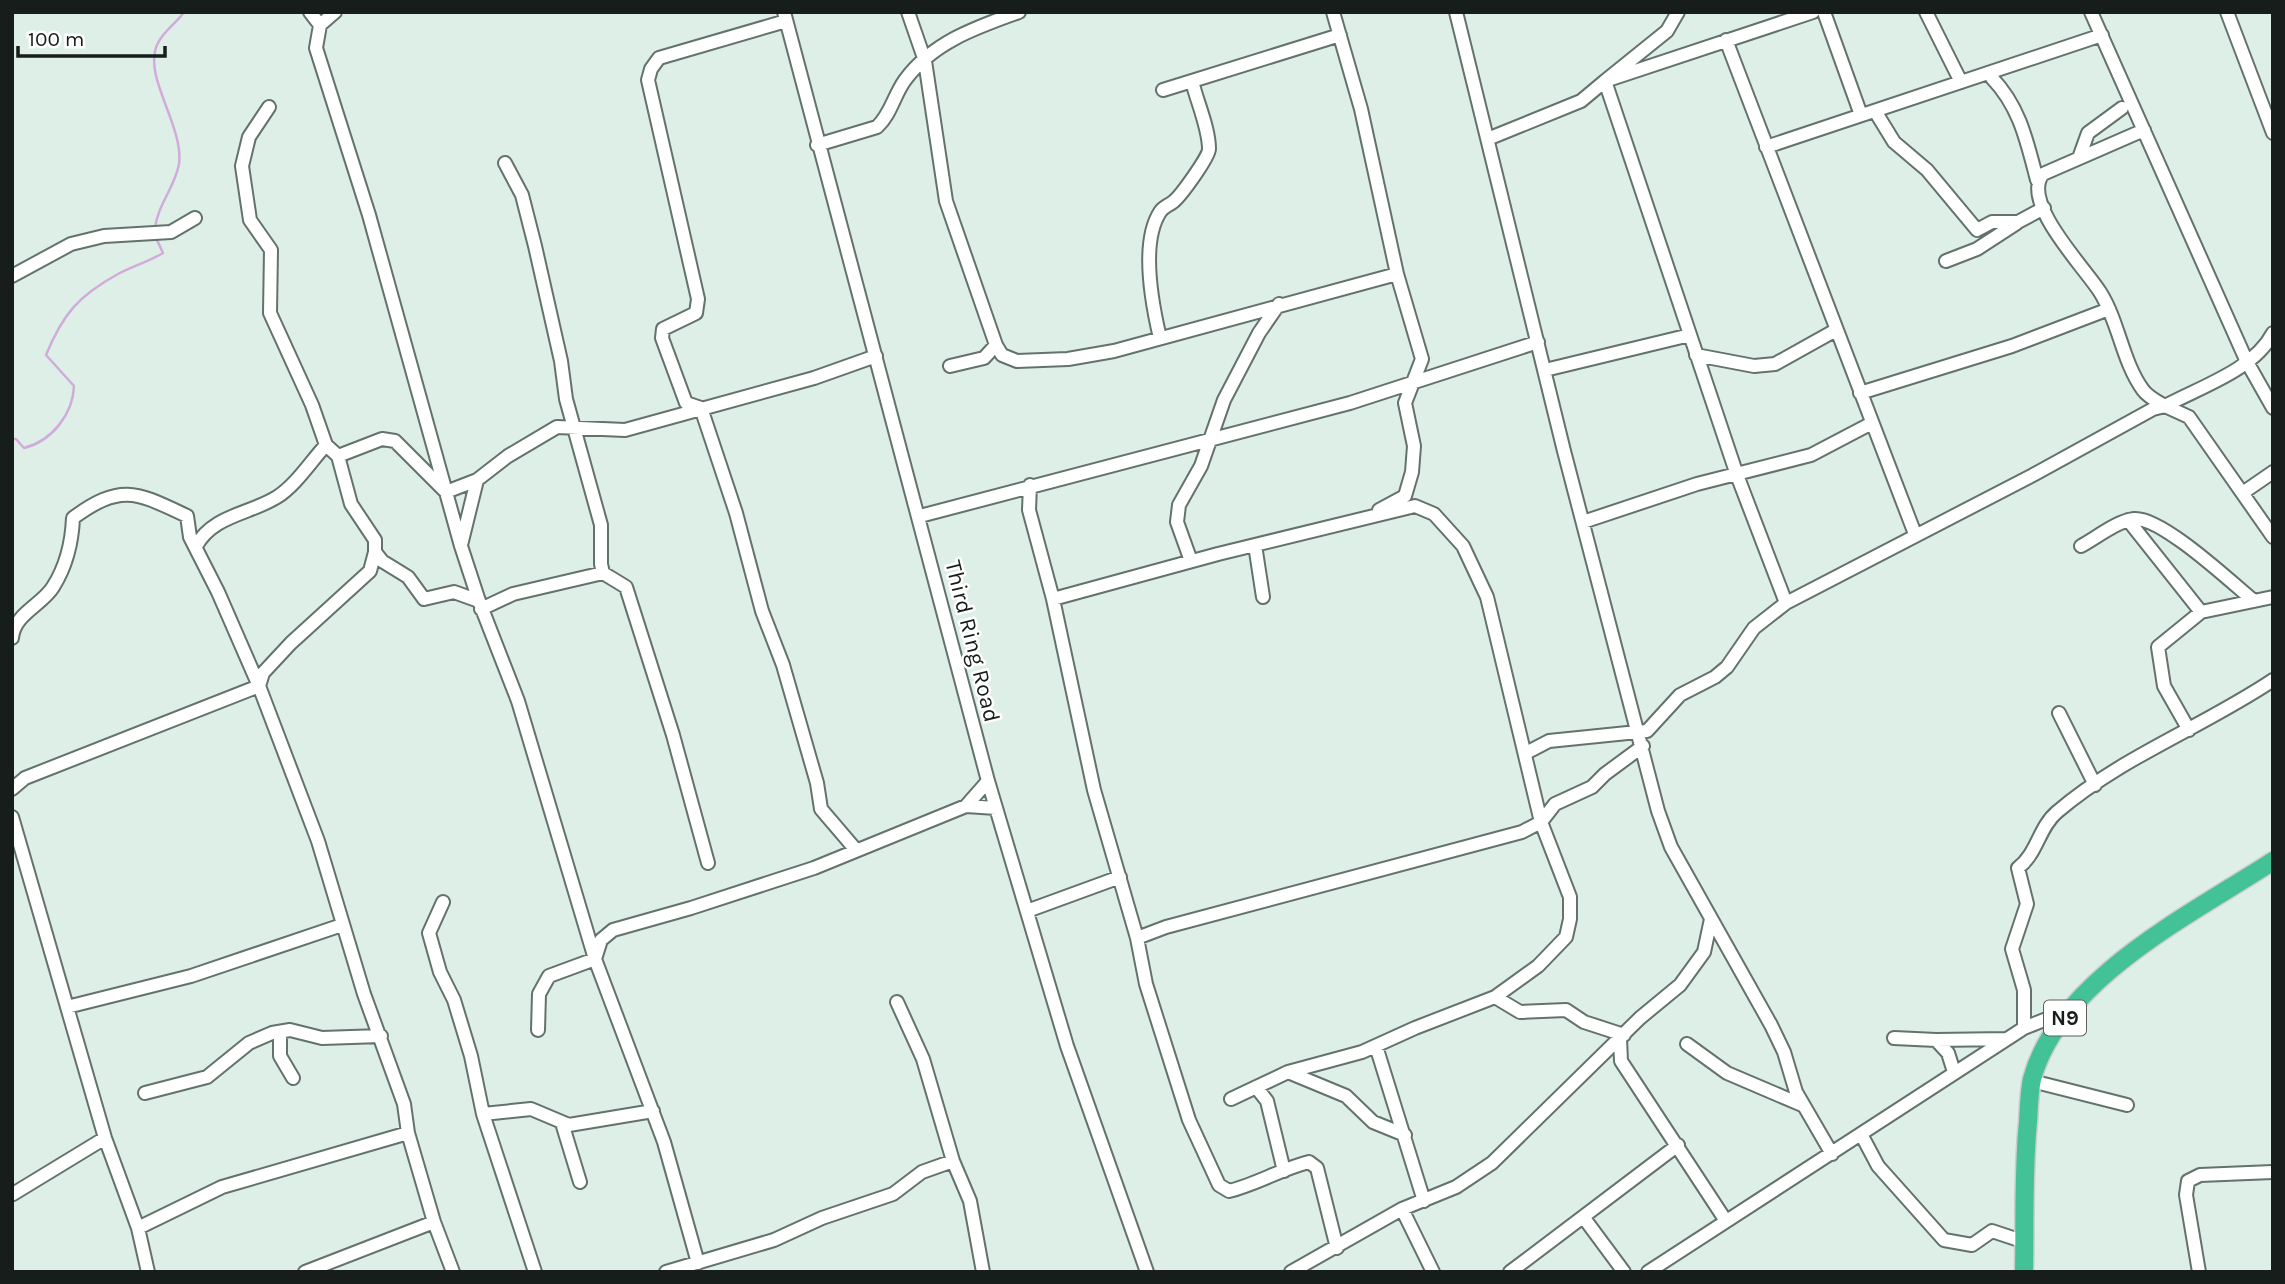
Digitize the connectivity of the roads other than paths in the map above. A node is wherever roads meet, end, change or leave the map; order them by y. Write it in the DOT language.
graph roads {
  1 [pos="310,12"];
  2 [pos="335,12"];
  3 [pos="908,12"];
  4 [pos="1019,12"];
  5 [pos="1333,12"];
  6 [pos="1456,12"];
  7 [pos="1678,12"];
  8 [pos="1813,12"];
  9 [pos="1824,12"];
  10 [pos="1926,12"];
  11 [pos="2091,12"];
  12 [pos="2227,12"];
  13 [pos="785,17"];
  14 [pos="320,25"];
  15 [pos="1340,34"];
  16 [pos="2102,35"];
  17 [pos="1726,40"];
  18 [pos="925,61"];
  19 [pos="1992,78"];
  20 [pos="1192,81"];
  21 [pos="1605,81"];
  22 [pos="1961,82"];
  23 [pos="1163,90"];
  24 [pos="269,107"];
  25 [pos="2122,108"];
  26 [pos="1875,111"];
  27 [pos="1861,115"];
  28 [pos="2144,130"];
  29 [pos="2273,133"];
  30 [pos="1490,138"];
  31 [pos="817,145"];
  32 [pos="1766,147"];
  33 [pos="2079,158"];
  34 [pos="505,163"];
  35 [pos="2037,180"];
  36 [pos="2044,208"];
  37 [pos="195,218"];
  38 [pos="2018,222"];
  39 [pos="1946,261"];
  40 [pos="1397,274"];
  41 [pos="12,276"];
  42 [pos="1279,304"];
  43 [pos="2109,309"];
  44 [pos="1246,314"];
  45 [pos="1836,330"];
  46 [pos="1258,333"];
  47 [pos="2273,333"];
  48 [pos="1690,335"];
  49 [pos="1160,338"];
  50 [pos="1538,342"];
  51 [pos="996,345"];
  52 [pos="1696,355"];
  53 [pos="876,356"];
  54 [pos="1422,359"];
  55 [pos="2247,362"];
  56 [pos="950,366"];
  57 [pos="1545,370"];
  58 [pos="1445,372"];
  59 [pos="1415,382"];
  60 [pos="1860,393"];
  61 [pos="2165,406"];
  62 [pos="701,408"];
  63 [pos="2273,408"];
  64 [pos="1872,423"];
  65 [pos="573,428"];
  66 [pos="1210,438"];
  67 [pos="326,445"];
  68 [pos="338,456"];
  69 [pos="2273,472"];
  70 [pos="1737,475"];
  71 [pos="477,481"];
  72 [pos="1030,485"];
  73 [pos="1010,491"];
  74 [pos="446,492"];
  75 [pos="2244,492"];
  76 [pos="1028,510"];
  77 [pos="920,516"];
  78 [pos="1364,517"];
  79 [pos="2128,520"];
  80 [pos="1583,522"];
  81 [pos="1915,534"];
  82 [pos="2273,537"];
  83 [pos="1255,545"];
  84 [pos="196,546"];
  85 [pos="461,546"];
  86 [pos="2081,546"];
  87 [pos="379,556"];
  88 [pos="1191,561"];
  89 [pos="370,571"];
  90 [pos="400,572"];
  91 [pos="603,573"];
  92 [pos="1263,597"];
  93 [pos="2273,597"];
  94 [pos="1053,599"];
  95 [pos="2254,601"];
  96 [pos="1786,603"];
  97 [pos="480,605"];
  98 [pos="2201,612"];
  99 [pos="12,638"];
  100 [pos="2273,680"];
  101 [pos="259,686"];
  102 [pos="2059,713"];
  103 [pos="2189,730"];
  104 [pos="1641,740"];
  105 [pos="1526,752"];
  106 [pos="988,781"];
  107 [pos="2095,785"];
  108 [pos="12,789"];
  109 [pos="966,806"];
  110 [pos="996,808"];
  111 [pos="12,817"];
  112 [pos="1541,822"];
  113 [pos="856,850"];
  114 [pos="2273,860"];
  115 [pos="708,863"];
  116 [pos="1120,877"];
  117 [pos="443,902"];
  118 [pos="1027,911"];
  119 [pos="1711,919"];
  120 [pos="342,925"];
  121 [pos="1137,938"];
  122 [pos="1726,946"];
  123 [pos="1704,953"];
  124 [pos="595,958"];
  125 [pos="1495,997"];
  126 [pos="897,1002"];
  127 [pos="67,1007"];
  128 [pos="2072,1009"];
  129 [pos="2024,1028"];
  130 [pos="538,1030"];
  131 [pos="279,1031"];
  132 [pos="381,1036"];
  133 [pos="1622,1037"];
  134 [pos="1894,1038"];
  135 [pos="2006,1039"];
  136 [pos="1936,1040"];
  137 [pos="1687,1044"];
  138 [pos="1376,1046"];
  139 [pos="1605,1055"];
  140 [pos="1621,1061"];
  141 [pos="1288,1072"];
  142 [pos="1954,1072"];
  143 [pos="293,1078"];
  144 [pos="2032,1081"];
  145 [pos="1256,1087"];
  146 [pos="145,1093"];
  147 [pos="1231,1099"];
  148 [pos="1802,1105"];
  149 [pos="2126,1105"];
  150 [pos="653,1111"];
  151 [pos="483,1114"];
  152 [pos="562,1123"];
  153 [pos="408,1133"];
  154 [pos="1861,1134"];
  155 [pos="1405,1135"];
  156 [pos="105,1138"];
  157 [pos="1678,1145"];
  158 [pos="1832,1154"];
  159 [pos="953,1161"];
  160 [pos="1284,1171"];
  161 [pos="2273,1172"];
  162 [pos="580,1182"];
  163 [pos="13,1194"];
  164 [pos="1424,1201"];
  165 [pos="1402,1209"];
  166 [pos="1584,1218"];
  167 [pos="1726,1221"];
  168 [pos="434,1222"];
  169 [pos="138,1228"];
  170 [pos="2025,1242"];
  171 [pos="1337,1248"];
  172 [pos="698,1263"];
  173 [pos="450,1271"];
  174 [pos="980,1271"];
  175 [pos="148,1272"];
  176 [pos="305,1272"];
  177 [pos="535,1272"];
  178 [pos="666,1272"];
  179 [pos="1147,1272"];
  180 [pos="1291,1272"];
  181 [pos="1433,1272"];
  182 [pos="1510,1272"];
  183 [pos="1624,1272"];
  184 [pos="1648,1272"];
  185 [pos="2024,1272"];
  186 [pos="2199,1272"];
  1 -- 14 [label="street"];
  2 -- 14 [label="street"];
  3 -- 18 [label="street"];
  4 -- 18 [label="street"];
  5 -- 15 [label="street"];
  6 -- 30 [label="street"];
  7 -- 21 [label="street"];
  8 -- 17 [label="street"];
  9 -- 27 [label="street"];
  10 -- 22 [label="street"];
  11 -- 16 [label="street"];
  12 -- 29 [label="street"];
  13 -- 31 [label="street, Third Ring Road"];
  13 -- 62 [label="street"];
  14 -- 74 [label="street"];
  15 -- 20 [label="street"];
  15 -- 40 [label="street"];
  16 -- 22 [label="street"];
  16 -- 28 [label="street"];
  17 -- 21 [label="street"];
  17 -- 32 [label="street"];
  18 -- 31 [label="street"];
  18 -- 51 [label="street"];
  19 -- 35 [label="street"];
  20 -- 23 [label="street"];
  20 -- 49 [label="street"];
  21 -- 30 [label="street"];
  21 -- 48 [label="street"];
  22 -- 26 [label="street"];
  24 -- 67 [label="street"];
  25 -- 33 [label="street"];
  26 -- 27 [label="street"];
  26 -- 38 [label="street"];
  27 -- 32 [label="street"];
  28 -- 33 [label="street"];
  28 -- 55 [label="street"];
  30 -- 50 [label="street"];
  31 -- 53 [label="street, Third Ring Road"];
  32 -- 45 [label="street"];
  33 -- 35 [label="street"];
  34 -- 65 [label="street"];
  35 -- 36 [label="street"];
  36 -- 38 [label="street"];
  36 -- 43 [label="street"];
  37 -- 41 [label="street"];
  38 -- 39 [label="street"];
  40 -- 42 [label="street"];
  40 -- 54 [label="street"];
  42 -- 44 [label="street"];
  42 -- 46 [label="street"];
  43 -- 60 [label="street"];
  43 -- 61 [label="street"];
  44 -- 46 [label="street"];
  44 -- 49 [label="street"];
  45 -- 52 [label="street"];
  45 -- 60 [label="street"];
  46 -- 66 [label="street"];
  47 -- 55 [label="street"];
  48 -- 52 [label="street"];
  48 -- 57 [label="street"];
  49 -- 51 [label="street"];
  50 -- 57 [label="street"];
  50 -- 58 [label="street"];
  51 -- 56 [label="street"];
  52 -- 70 [label="street"];
  53 -- 62 [label="street"];
  53 -- 77 [label="street, Third Ring Road"];
  54 -- 58 [label="street"];
  54 -- 59 [label="street"];
  55 -- 61 [label="street"];
  55 -- 63 [label="street"];
  57 -- 80 [label="street"];
  58 -- 59 [label="street"];
  59 -- 66 [label="street"];
  59 -- 78 [label="street"];
  60 -- 64 [label="street"];
  61 -- 75 [label="street"];
  61 -- 81 [label="street"];
  62 -- 65 [label="street"];
  62 -- 113 [label="street"];
  64 -- 70 [label="street"];
  64 -- 81 [label="street"];
  65 -- 71 [label="street"];
  65 -- 91 [label="street"];
  66 -- 72 [label="street"];
  66 -- 88 [label="street"];
  67 -- 68 [label="street"];
  67 -- 84 [label="street"];
  68 -- 74 [label="street"];
  68 -- 87 [label="street"];
  69 -- 75 [label="street"];
  70 -- 80 [label="street"];
  70 -- 96 [label="street"];
  71 -- 74 [label="street"];
  71 -- 85 [label="street"];
  72 -- 73 [label="street"];
  72 -- 76 [label="street"];
  73 -- 76 [label="street"];
  73 -- 77 [label="street"];
  74 -- 85 [label="street"];
  75 -- 82 [label="street"];
  76 -- 94 [label="street"];
  77 -- 106 [label="street, Third Ring Road"];
  78 -- 83 [label="street"];
  78 -- 105 [label="street"];
  79 -- 86 [label="street"];
  79 -- 95 [label="street"];
  79 -- 98 [label="street"];
  80 -- 104 [label="street"];
  81 -- 96 [label="street"];
  83 -- 88 [label="street"];
  83 -- 92 [label="street"];
  84 -- 99 [label="street"];
  84 -- 101 [label="street"];
  85 -- 97 [label="street"];
  87 -- 89 [label="street"];
  87 -- 90 [label="street"];
  88 -- 94 [label="street"];
  89 -- 90 [label="street"];
  89 -- 101 [label="street"];
  90 -- 97 [label="street"];
  91 -- 97 [label="street"];
  91 -- 115 [label="street"];
  93 -- 95 [label="street"];
  94 -- 116 [label="street"];
  95 -- 98 [label="street"];
  96 -- 104 [label="street"];
  97 -- 124 [label="street"];
  98 -- 103 [label="street"];
  100 -- 103 [label="street"];
  101 -- 108 [label="street"];
  101 -- 120 [label="street"];
  102 -- 107 [label="street"];
  103 -- 107 [label="street"];
  104 -- 105 [label="street"];
  104 -- 112 [label="street"];
  104 -- 119 [label="street"];
  105 -- 112 [label="street"];
  106 -- 109 [label="street"];
  106 -- 110 [label="street, Third Ring Road"];
  107 -- 129 [label="street"];
  109 -- 110 [label="street"];
  109 -- 113 [label="street"];
  110 -- 118 [label="street, Third Ring Road"];
  111 -- 127 [label="street"];
  112 -- 121 [label="street"];
  112 -- 125 [label="street"];
  113 -- 124 [label="street"];
  114 -- 128 [label="highway, N9"];
  116 -- 118 [label="street"];
  116 -- 121 [label="street"];
  117 -- 151 [label="street"];
  118 -- 179 [label="street, Third Ring Road"];
  119 -- 122 [label="street"];
  119 -- 123 [label="street"];
  120 -- 127 [label="street"];
  120 -- 132 [label="street"];
  121 -- 160 [label="street"];
  122 -- 123 [label="street"];
  122 -- 148 [label="street"];
  123 -- 133 [label="street"];
  124 -- 130 [label="street"];
  124 -- 150 [label="street"];
  125 -- 133 [label="street"];
  125 -- 138 [label="street"];
  126 -- 159 [label="street"];
  127 -- 156 [label="street"];
  128 -- 129 [label="street"];
  128 -- 144 [label="highway, N9"];
  129 -- 135 [label="street"];
  131 -- 132 [label="street"];
  131 -- 143 [label="street"];
  131 -- 146 [label="street"];
  132 -- 153 [label="street"];
  133 -- 139 [label="street"];
  133 -- 140 [label="street"];
  134 -- 136 [label="street"];
  135 -- 136 [label="street"];
  135 -- 142 [label="street"];
  136 -- 142 [label="street"];
  137 -- 148 [label="street"];
  138 -- 141 [label="street"];
  138 -- 155 [label="street"];
  139 -- 140 [label="street"];
  139 -- 164 [label="street"];
  140 -- 157 [label="street"];
  141 -- 145 [label="street"];
  141 -- 155 [label="street"];
  142 -- 154 [label="street"];
  144 -- 149 [label="street"];
  144 -- 170 [label="highway, N9"];
  145 -- 147 [label="street"];
  145 -- 160 [label="street"];
  148 -- 158 [label="street"];
  150 -- 152 [label="street"];
  150 -- 172 [label="street"];
  151 -- 152 [label="street"];
  151 -- 177 [label="street"];
  152 -- 162 [label="street"];
  153 -- 168 [label="street"];
  153 -- 169 [label="street"];
  154 -- 158 [label="street"];
  154 -- 170 [label="street"];
  155 -- 164 [label="street"];
  156 -- 163 [label="street"];
  156 -- 169 [label="street"];
  157 -- 166 [label="street"];
  157 -- 167 [label="street"];
  158 -- 167 [label="street"];
  159 -- 172 [label="street"];
  159 -- 174 [label="street"];
  160 -- 171 [label="street"];
  161 -- 186 [label="street"];
  164 -- 165 [label="street"];
  165 -- 171 [label="street"];
  165 -- 181 [label="street"];
  166 -- 182 [label="street"];
  166 -- 183 [label="street"];
  167 -- 184 [label="street"];
  168 -- 173 [label="street"];
  168 -- 176 [label="street"];
  169 -- 175 [label="street"];
  170 -- 185 [label="highway, N9"];
  171 -- 180 [label="street"];
  172 -- 178 [label="street"];
}
